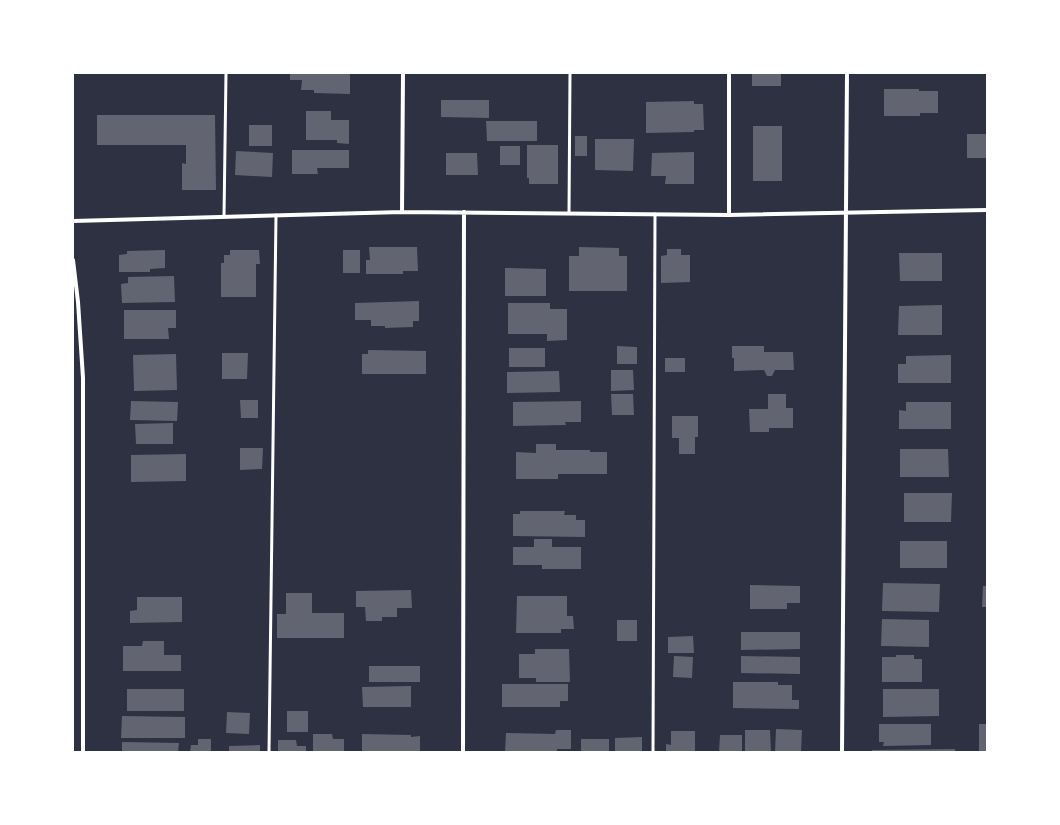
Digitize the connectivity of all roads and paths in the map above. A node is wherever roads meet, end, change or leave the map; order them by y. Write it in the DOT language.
graph roads {
  1 [pos="226,73"];
  2 [pos="403,73"];
  3 [pos="570,73"];
  4 [pos="729,73"];
  5 [pos="847,73"];
  6 [pos="987,210"];
  7 [pos="402,212"];
  8 [pos="464,212"];
  9 [pos="569,213"];
  10 [pos="846,213"];
  11 [pos="655,214"];
  12 [pos="276,215"];
  13 [pos="729,215"];
  14 [pos="224,217"];
  15 [pos="73,221"];
  16 [pos="73,260"];
  17 [pos="82,752"];
  18 [pos="269,752"];
  19 [pos="463,752"];
  20 [pos="653,752"];
  21 [pos="842,752"];
  1 -- 14 [label="lane"];
  2 -- 7 [label="street"];
  3 -- 9 [label="lane"];
  4 -- 13 [label="street"];
  5 -- 10 [label="street"];
  6 -- 10 [label="street"];
  7 -- 8 [label="street"];
  7 -- 12 [label="street"];
  8 -- 9 [label="street"];
  8 -- 19 [label="street"];
  9 -- 11 [label="street"];
  10 -- 13 [label="street"];
  10 -- 21 [label="street"];
  11 -- 13 [label="street"];
  11 -- 20 [label="lane"];
  12 -- 14 [label="street"];
  12 -- 18 [label="lane"];
  14 -- 15 [label="street"];
  16 -- 17 [label="street"];
}
